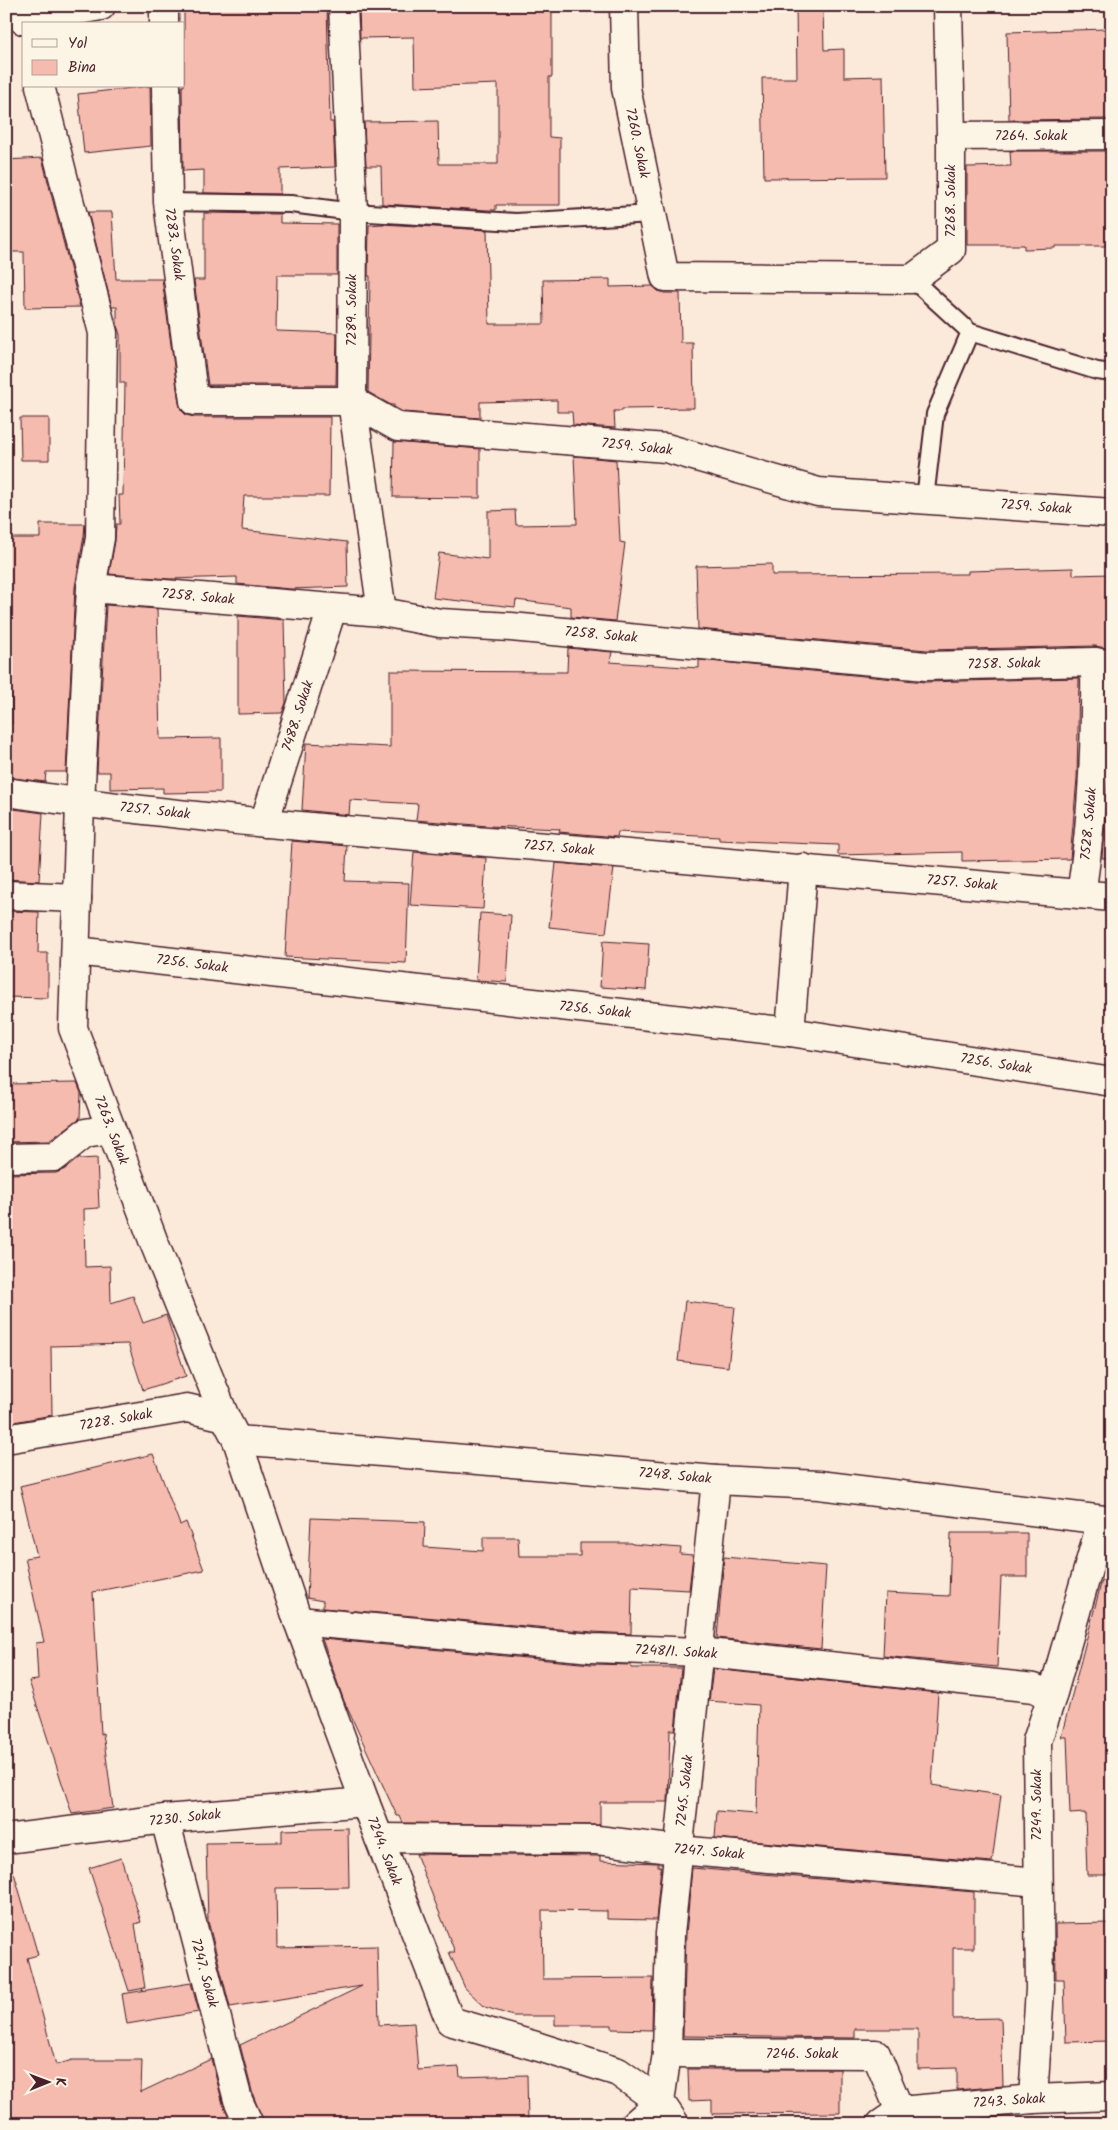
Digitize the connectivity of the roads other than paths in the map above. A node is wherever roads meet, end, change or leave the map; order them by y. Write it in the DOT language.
graph roads {
  1 [pos="101,6"];
  2 [pos="164,6"];
  3 [pos="343,6"];
  4 [pos="624,6"];
  5 [pos="948,6"];
  6 [pos="22,17"];
  7 [pos="164,22"];
  8 [pos="41,88"];
  9 [pos="166,88"];
  10 [pos="1112,135"];
  11 [pos="951,136"];
  12 [pos="168,202"];
  13 [pos="353,212"];
  14 [pos="652,214"];
  15 [pos="912,279"];
  16 [pos="970,332"];
  17 [pos="1112,373"];
  18 [pos="352,401"];
  19 [pos="925,499"];
  20 [pos="1112,513"];
  21 [pos="91,588"];
  22 [pos="332,609"];
  23 [pos="382,612"];
  24 [pos="1104,664"];
  25 [pos="6,792"];
  26 [pos="80,803"];
  27 [pos="264,823"];
  28 [pos="803,868"];
  29 [pos="1080,894"];
  30 [pos="6,895"];
  31 [pos="1112,897"];
  32 [pos="77,898"];
  33 [pos="76,951"];
  34 [pos="790,1032"];
  35 [pos="1112,1082"];
  36 [pos="111,1129"];
  37 [pos="6,1158"];
  38 [pos="231,1428"];
  39 [pos="6,1439"];
  40 [pos="716,1480"];
  41 [pos="1107,1520"];
  42 [pos="298,1621"];
  43 [pos="700,1652"];
  44 [pos="1052,1696"];
  45 [pos="365,1802"];
  46 [pos="165,1819"];
  47 [pos="379,1838"];
  48 [pos="6,1839"];
  49 [pos="678,1850"];
  50 [pos="1038,1882"];
  51 [pos="667,2053"];
  52 [pos="1112,2096"];
  53 [pos="1033,2099"];
  54 [pos="660,2102"];
  55 [pos="890,2117"];
  56 [pos="249,2124"];
  57 [pos="635,2124"];
  58 [pos="675,2124"];
  1 -- 6 [label="street"];
  2 -- 7 [label="street"];
  3 -- 13 [label="street, 7289. Sokak"];
  4 -- 14 [label="street, 7260. Sokak"];
  5 -- 11 [label="street, 7268. Sokak"];
  8 -- 21 [label="street, 7263. Sokak"];
  9 -- 12 [label="street, 7283. Sokak"];
  10 -- 11 [label="street, 7264. Sokak"];
  11 -- 15 [label="street, 7268. Sokak"];
  12 -- 13 [label="lane"];
  12 -- 18 [label="street, 7283. Sokak"];
  13 -- 14 [label="lane"];
  13 -- 18 [label="street, 7289. Sokak"];
  14 -- 15 [label="street, 7260. Sokak"];
  15 -- 16 [label="lane"];
  16 -- 17 [label="lane"];
  16 -- 19 [label="lane"];
  18 -- 19 [label="street, 7259. Sokak"];
  18 -- 23 [label="street, 7289. Sokak"];
  19 -- 20 [label="street, 7259. Sokak"];
  21 -- 22 [label="street, 7258. Sokak"];
  21 -- 26 [label="street, 7263. Sokak"];
  22 -- 23 [label="street, 7258. Sokak"];
  22 -- 27 [label="street, 7488. Sokak"];
  23 -- 24 [label="street, 7258. Sokak"];
  24 -- 29 [label="street, 7528. Sokak"];
  25 -- 26 [label="street, 7257. Sokak"];
  26 -- 27 [label="street, 7257. Sokak"];
  26 -- 32 [label="street, 7263. Sokak"];
  27 -- 28 [label="street, 7257. Sokak"];
  28 -- 29 [label="street, 7257. Sokak"];
  28 -- 34 [label="street"];
  29 -- 31 [label="street, 7257. Sokak"];
  30 -- 32 [label="street"];
  32 -- 33 [label="street, 7263. Sokak"];
  33 -- 34 [label="street, 7256. Sokak"];
  33 -- 36 [label="street, 7263. Sokak"];
  34 -- 35 [label="street, 7256. Sokak"];
  36 -- 37 [label="street"];
  36 -- 38 [label="street, 7263. Sokak"];
  38 -- 39 [label="street, 7228. Sokak"];
  38 -- 40 [label="street, 7248. Sokak"];
  38 -- 42 [label="street, 7244. Sokak"];
  40 -- 41 [label="street, 7248. Sokak"];
  40 -- 43 [label="street, 7245. Sokak"];
  41 -- 44 [label="street, 7249. Sokak"];
  42 -- 43 [label="street, 7248/1. Sokak"];
  42 -- 45 [label="street, 7244. Sokak"];
  43 -- 44 [label="street, 7248/1. Sokak"];
  43 -- 49 [label="street, 7245. Sokak"];
  44 -- 50 [label="street, 7249. Sokak"];
  45 -- 46 [label="street, 7230. Sokak"];
  45 -- 47 [label="street, 7244. Sokak"];
  46 -- 48 [label="street, 7230. Sokak"];
  46 -- 56 [label="street, 7247. Sokak"];
  47 -- 49 [label="street, 7247. Sokak"];
  47 -- 54 [label="street, 7244. Sokak"];
  49 -- 50 [label="street, 7247. Sokak"];
  49 -- 51 [label="street, 7245. Sokak"];
  50 -- 53 [label="street, 7249. Sokak"];
  51 -- 54 [label="street, 7245. Sokak"];
  51 -- 55 [label="street, 7246. Sokak"];
  52 -- 53 [label="street, 7243. Sokak"];
  53 -- 55 [label="street, 7243. Sokak"];
  54 -- 57 [label="street"];
  54 -- 58 [label="street, 7244. Sokak"];
}
